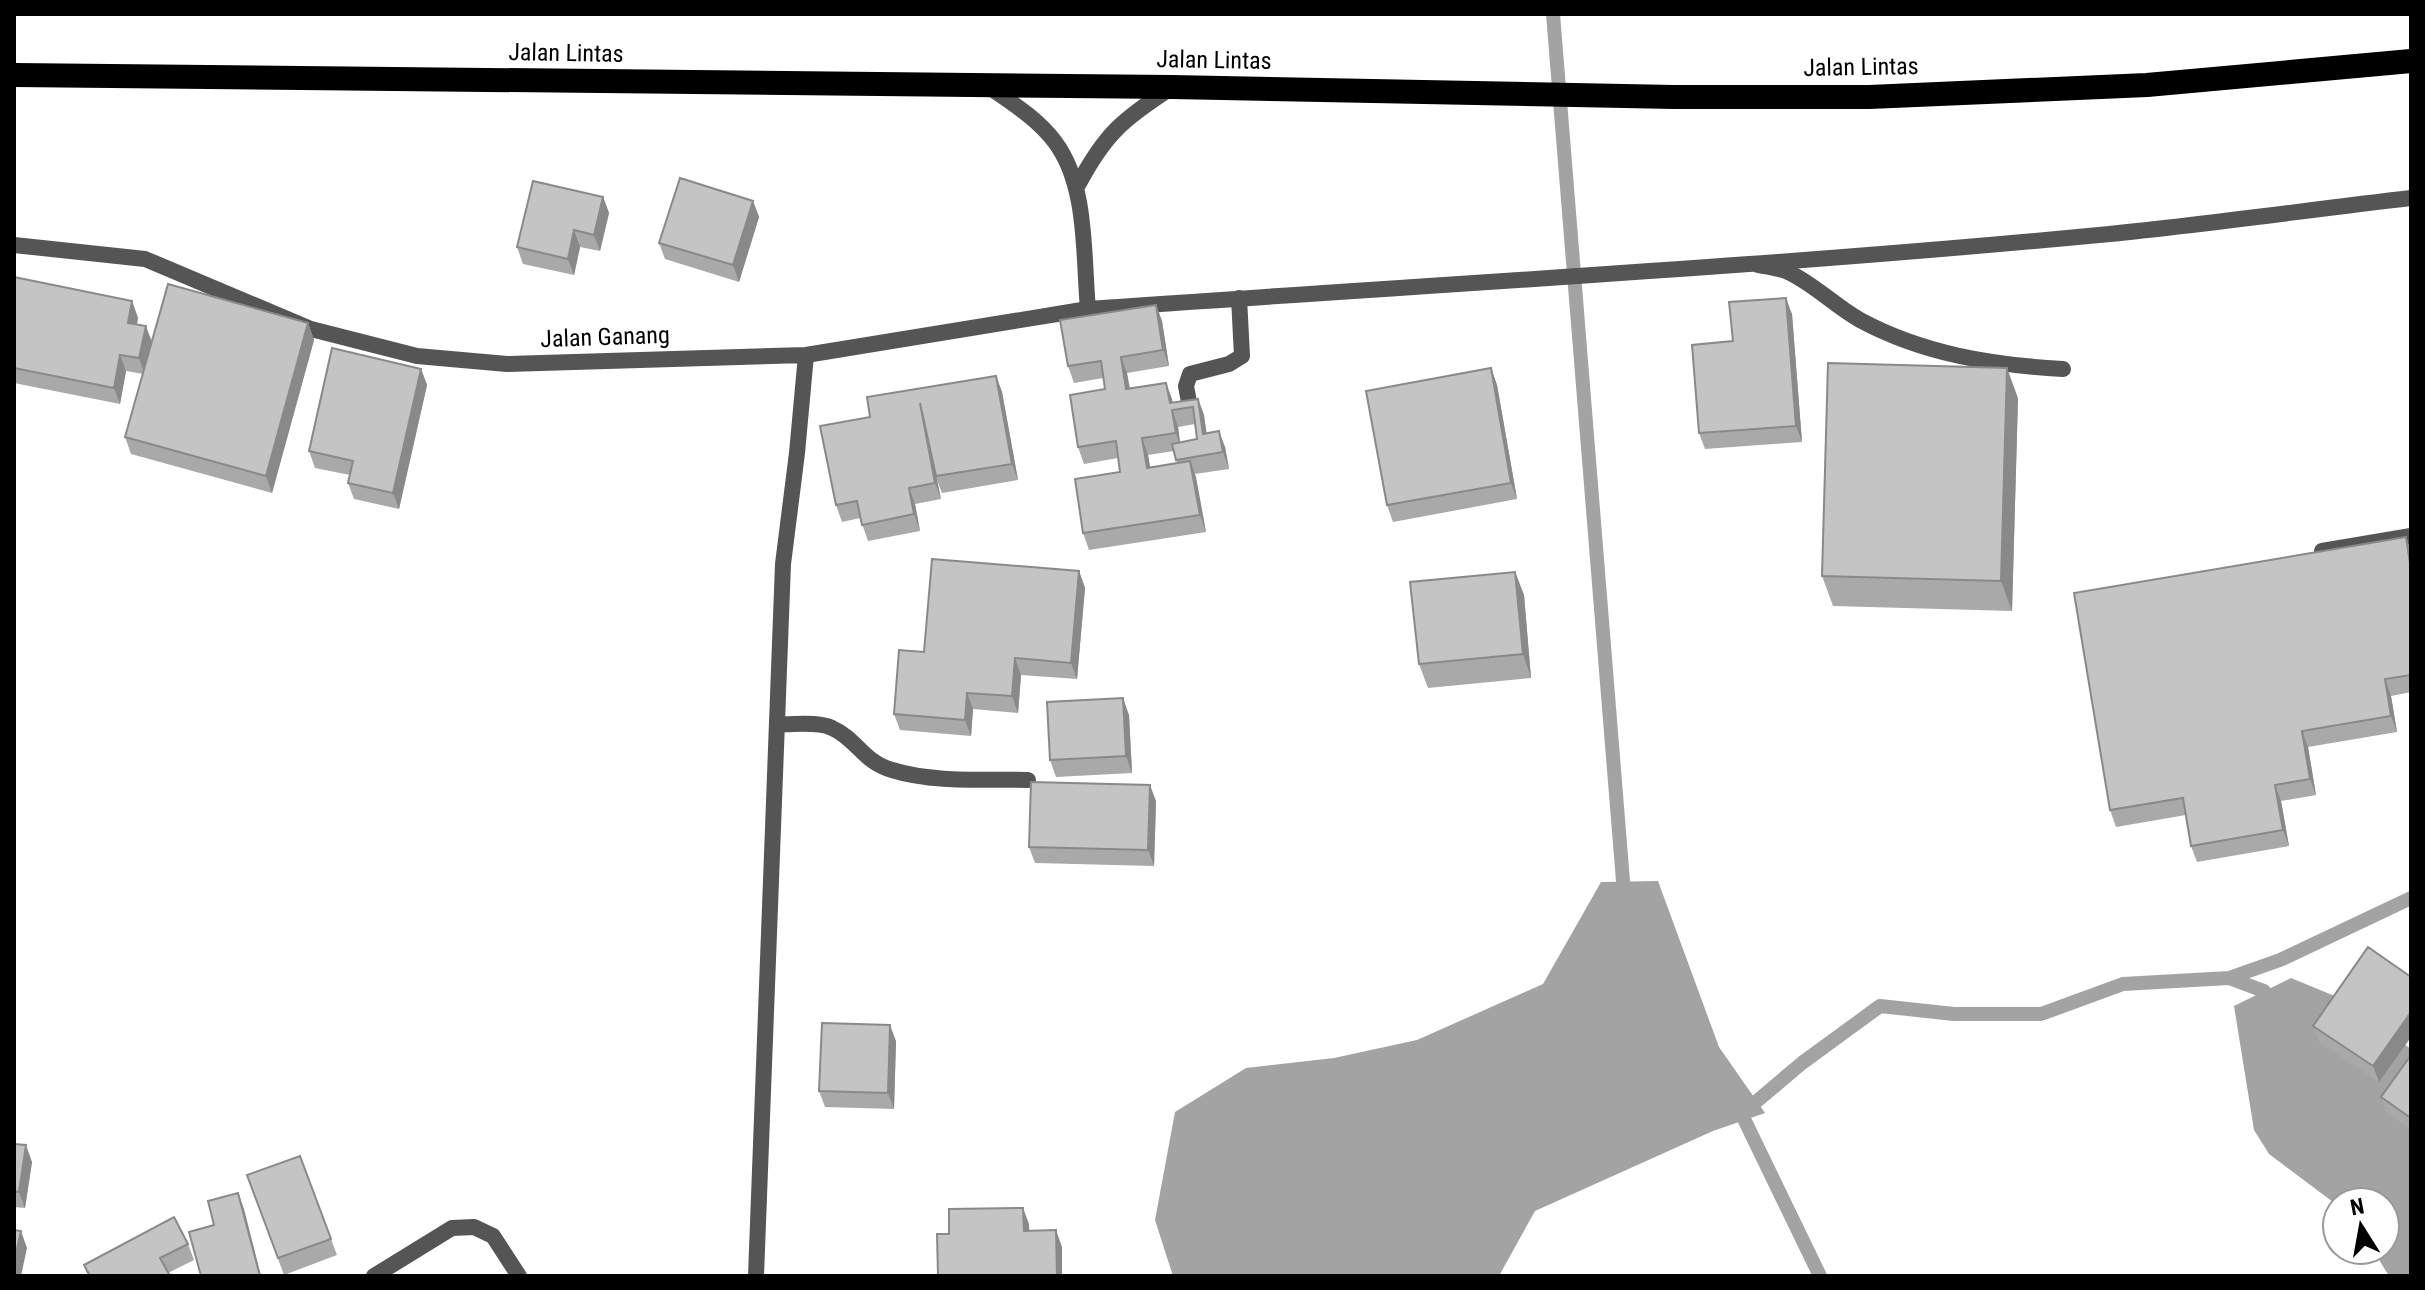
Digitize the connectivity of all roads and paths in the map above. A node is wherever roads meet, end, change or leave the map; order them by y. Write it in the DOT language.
graph roads {
  1 [pos="2411,61"];
  2 [pos="14,75"];
  3 [pos="989,87"];
  4 [pos="1172,87"];
  5 [pos="1078,185"];
  6 [pos="2411,198"];
  7 [pos="14,245"];
  8 [pos="1753,263"];
  9 [pos="1239,298"];
  10 [pos="1088,309"];
  11 [pos="806,355"];
  12 [pos="2063,369"];
  13 [pos="1189,402"];
  14 [pos="2411,536"];
  15 [pos="2306,554"];
  16 [pos="777,724"];
  17 [pos="1028,780"];
  18 [pos="374,1276"];
  19 [pos="519,1276"];
  20 [pos="756,1276"];
  1 -- 4 [label="highway, Jalan Lintas"];
  2 -- 3 [label="highway, Jalan Lintas"];
  3 -- 4 [label="highway, Jalan Lintas"];
  3 -- 5 [label="street"];
  4 -- 5 [label="street"];
  5 -- 10 [label="street"];
  6 -- 8 [label="street, Jalan Ganang"];
  7 -- 11 [label="street, Jalan Ganang"];
  8 -- 9 [label="street, Jalan Ganang"];
  8 -- 12 [label="street"];
  9 -- 10 [label="street, Jalan Ganang"];
  9 -- 13 [label="street"];
  10 -- 11 [label="street, Jalan Ganang"];
  11 -- 16 [label="street"];
  14 -- 15 [label="street"];
  16 -- 17 [label="street"];
  16 -- 20 [label="street"];
  18 -- 19 [label="street"];
}
